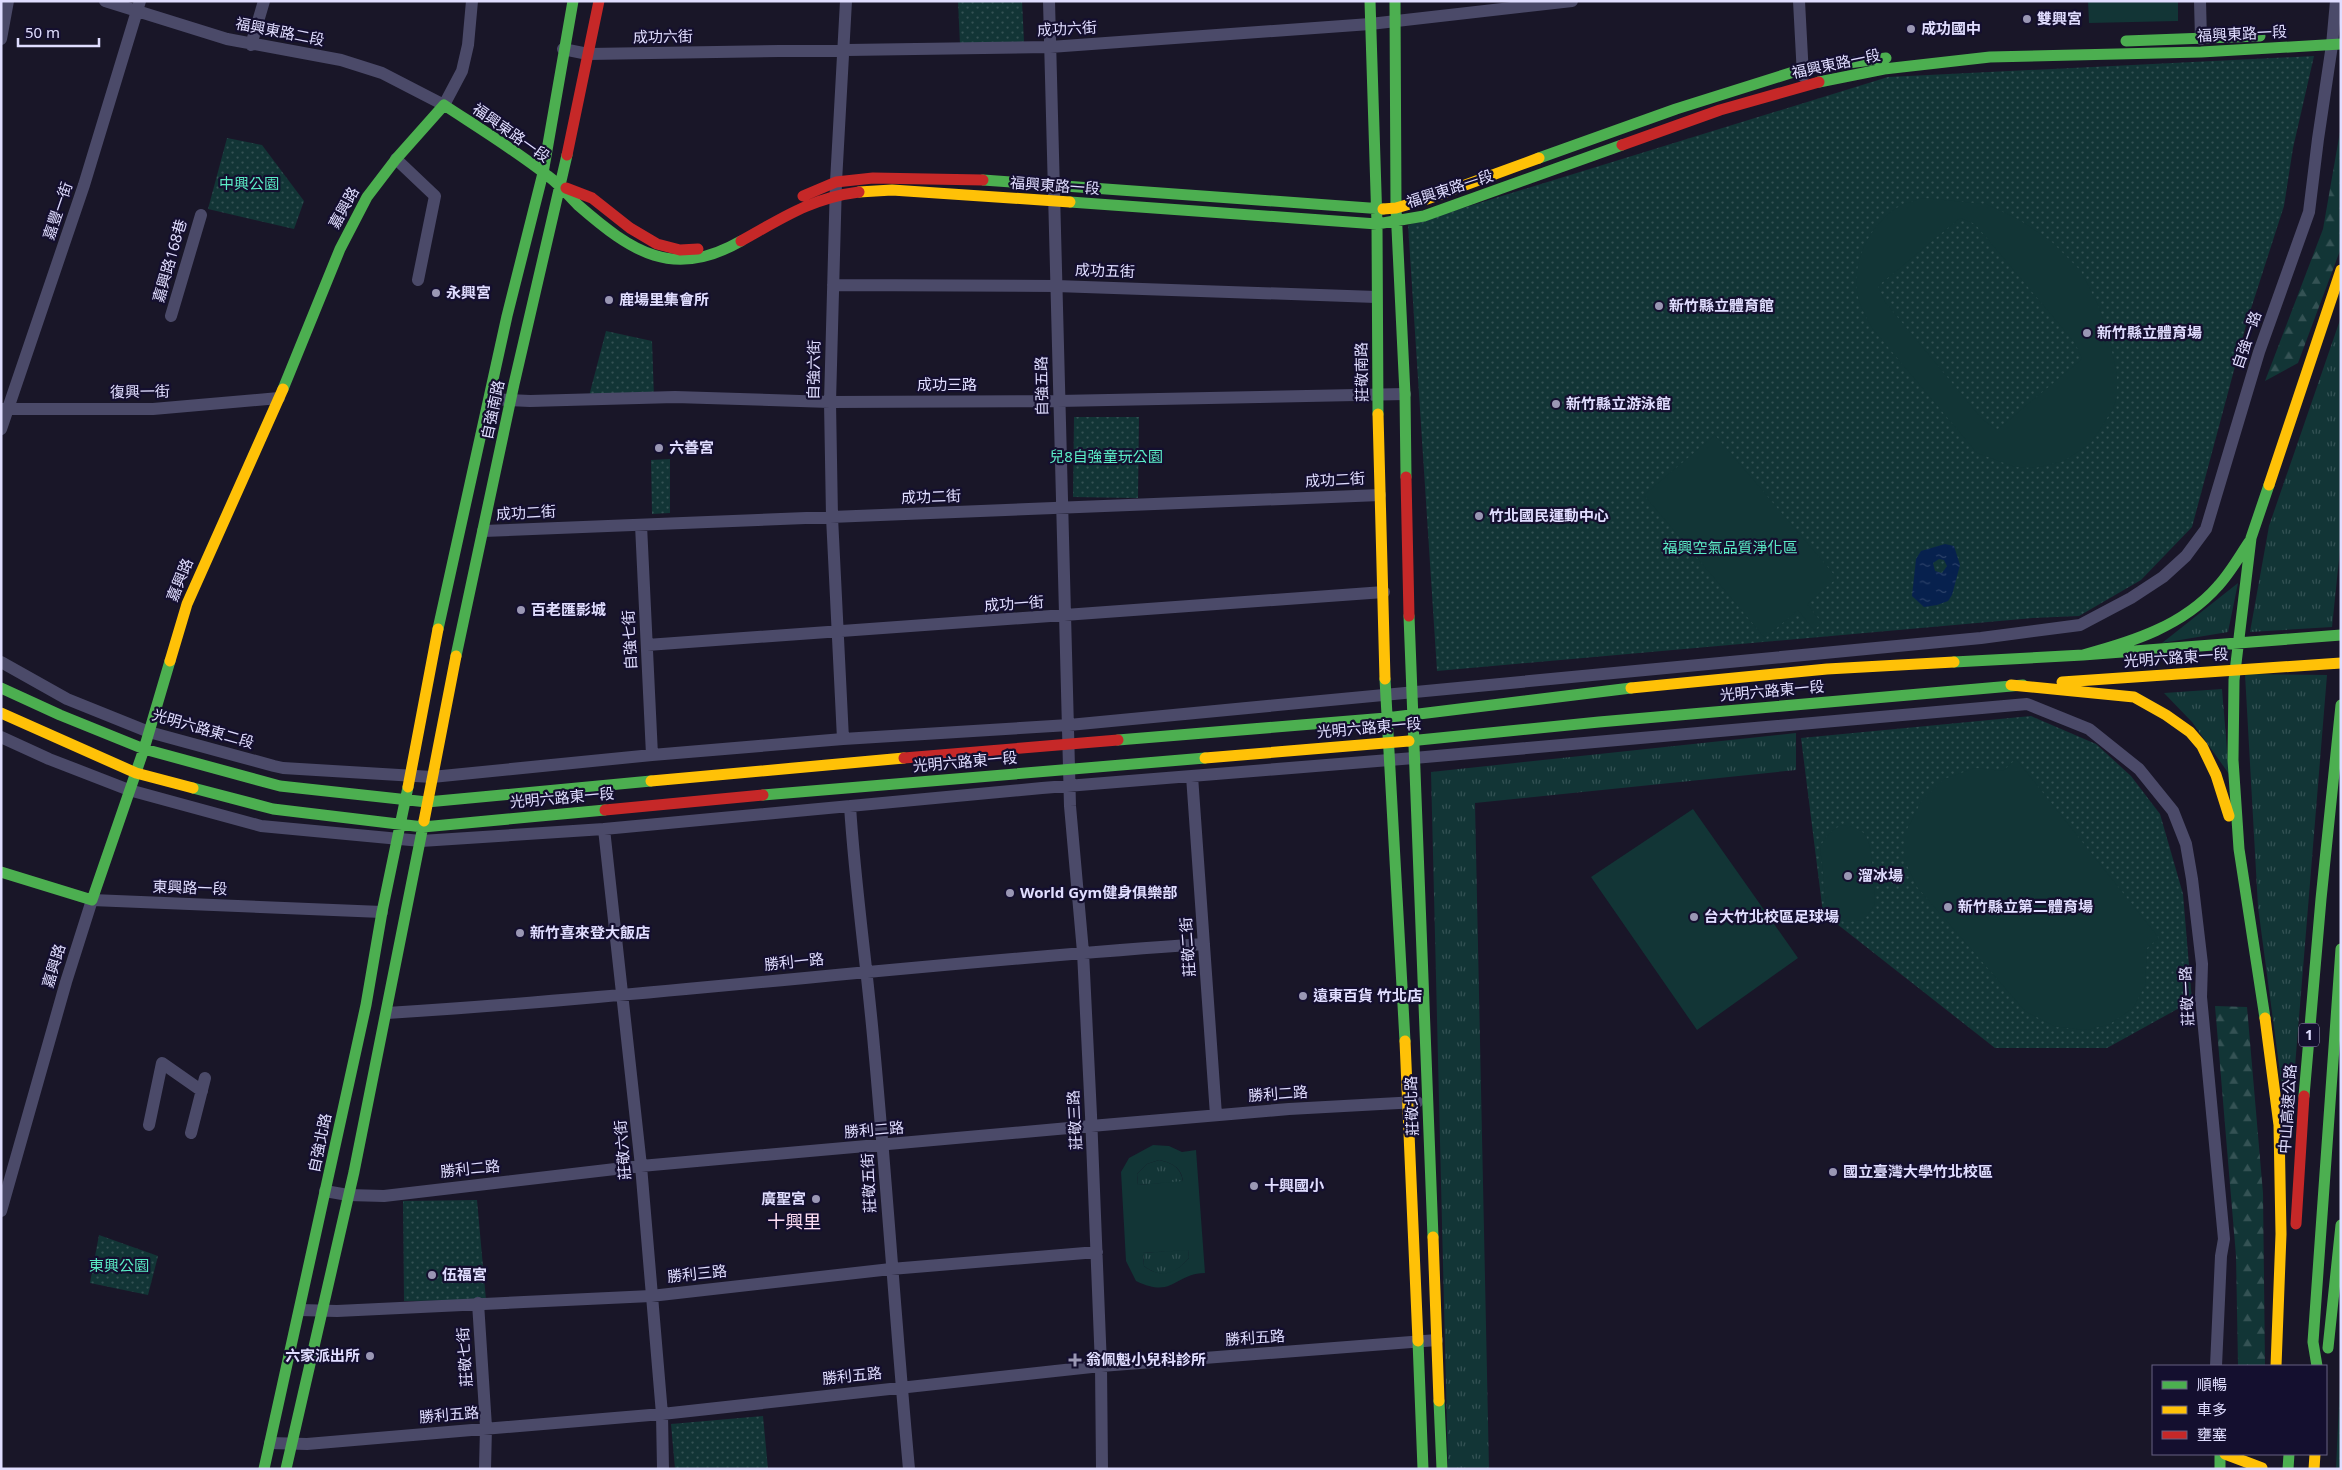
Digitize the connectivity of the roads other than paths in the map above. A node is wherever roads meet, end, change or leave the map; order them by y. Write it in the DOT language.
graph roads {
  1 [pos="8,1"];
  2 [pos="105,1"];
  3 [pos="264,1"];
  4 [pos="472,1"];
  5 [pos="573,1"];
  6 [pos="599,1"];
  7 [pos="846,1"];
  8 [pos="1049,1"];
  9 [pos="1370,1"];
  10 [pos="1394,1"];
  11 [pos="1572,1"];
  12 [pos="1800,1"];
  13 [pos="2200,1"];
  14 [pos="2336,1"];
  15 [pos="139,6"];
  16 [pos="1396,21"];
  17 [pos="1370,24"];
  18 [pos="1,39"];
  19 [pos="2201,39"];
  20 [pos="2337,40"];
  21 [pos="2115,41"];
  22 [pos="2030,44"];
  23 [pos="251,45"];
  24 [pos="1050,47"];
  25 [pos="563,49"];
  26 [pos="844,51"];
  27 [pos="588,54"];
  28 [pos="1803,69"];
  29 [pos="1804,85"];
  30 [pos="444,105"];
  31 [pos="396,158"];
  32 [pos="543,173"];
  33 [pos="836,182"];
  34 [pos="561,186"];
  35 [pos="1054,186"];
  36 [pos="836,196"];
  37 [pos="1054,201"];
  38 [pos="1396,208"];
  39 [pos="1376,210"];
  40 [pos="201,215"];
  41 [pos="1397,222"];
  42 [pos="1377,224"];
  43 [pos="2341,270"];
  44 [pos="418,280"];
  45 [pos="833,284"];
  46 [pos="1056,286"];
  47 [pos="1376,297"];
  48 [pos="171,316"];
  49 [pos="1405,394"];
  50 [pos="1377,396"];
  51 [pos="279,398"];
  52 [pos="490,399"];
  53 [pos="511,400"];
  54 [pos="1058,401"];
  55 [pos="830,402"];
  56 [pos="4,409"];
  57 [pos="1,429"];
  58 [pos="1380,495"];
  59 [pos="1062,509"];
  60 [pos="832,517"];
  61 [pos="641,525"];
  62 [pos="483,531"];
  63 [pos="2251,538"];
  64 [pos="1384,592"];
  65 [pos="1066,616"];
  66 [pos="2080,625"];
  67 [pos="839,633"];
  68 [pos="2341,635"];
  69 [pos="2239,642"];
  70 [pos="647,645"];
  71 [pos="1790,655"];
  72 [pos="2083,655"];
  73 [pos="1,662"];
  74 [pos="2341,664"];
  75 [pos="1827,669"];
  76 [pos="2236,670"];
  77 [pos="2011,686"];
  78 [pos="1,688"];
  79 [pos="1411,693"];
  80 [pos="1386,695"];
  81 [pos="2341,705"];
  82 [pos="1,713"];
  83 [pos="1412,715"];
  84 [pos="1386,718"];
  85 [pos="1069,724"];
  86 [pos="149,732"];
  87 [pos="1,737"];
  88 [pos="843,739"];
  89 [pos="1413,742"];
  90 [pos="1388,743"];
  91 [pos="1070,744"];
  92 [pos="144,749"];
  93 [pos="652,755"];
  94 [pos="1414,758"];
  95 [pos="1388,760"];
  96 [pos="1070,770"];
  97 [pos="136,773"];
  98 [pos="410,776"];
  99 [pos="1192,776"];
  100 [pos="432,777"];
  101 [pos="1071,786"];
  102 [pos="129,790"];
  103 [pos="406,800"];
  104 [pos="427,802"];
  105 [pos="850,806"];
  106 [pos="400,823"];
  107 [pos="423,827"];
  108 [pos="604,829"];
  109 [pos="398,840"];
  110 [pos="421,842"];
  111 [pos="2239,849"];
  112 [pos="1,872"];
  113 [pos="92,900"];
  114 [pos="382,912"];
  115 [pos="1204,944"];
  116 [pos="2341,949"];
  117 [pos="1083,952"];
  118 [pos="868,971"];
  119 [pos="624,996"];
  120 [pos="387,1013"];
  121 [pos="205,1078"];
  122 [pos="202,1091"];
  123 [pos="1427,1101"];
  124 [pos="1407,1103"];
  125 [pos="1216,1115"];
  126 [pos="149,1125"];
  127 [pos="1091,1126"];
  128 [pos="191,1133"];
  129 [pos="883,1145"];
  130 [pos="641,1166"];
  131 [pos="325,1191"];
  132 [pos="348,1195"];
  133 [pos="1,1211"];
  134 [pos="2341,1225"];
  135 [pos="2295,1241"];
  136 [pos="1097,1252"];
  137 [pos="891,1269"];
  138 [pos="651,1296"];
  139 [pos="478,1303"];
  140 [pos="300,1310"];
  141 [pos="322,1311"];
  142 [pos="1437,1340"];
  143 [pos="1418,1342"];
  144 [pos="2216,1365"];
  145 [pos="2276,1365"];
  146 [pos="2317,1365"];
  147 [pos="2324,1365"];
  148 [pos="1101,1366"];
  149 [pos="901,1387"];
  150 [pos="662,1414"];
  151 [pos="486,1427"];
  152 [pos="270,1443"];
  153 [pos="292,1445"];
  154 [pos="2220,1455"];
  155 [pos="2228,1455"];
  156 [pos="2277,1455"];
  157 [pos="2289,1455"];
  158 [pos="2315,1455"];
  159 [pos="2262,1468"];
  160 [pos="264,1469"];
  161 [pos="286,1469"];
  162 [pos="485,1469"];
  163 [pos="663,1469"];
  164 [pos="909,1469"];
  165 [pos="1102,1469"];
  166 [pos="1423,1469"];
  167 [pos="1442,1469"];
  168 [pos="2220,1469"];
  169 [pos="2277,1469"];
  170 [pos="2288,1469"];
  171 [pos="2314,1469"];
  1 -- 18 [label="street"];
  2 -- 15 [label="street, 福興東路二段"];
  3 -- 23 [label="street"];
  4 -- 30 [label="street, 嘉興路"];
  5 -- 25 [label="main road, 自強南路"];
  6 -- 27 [label="main road, 自強南路"];
  7 -- 26 [label="street, 自強六街"];
  8 -- 24 [label="street, 自強五路"];
  9 -- 17 [label="main road, 莊敬南路"];
  10 -- 16 [label="main road"];
  11 -- 16 [label="street, 成功六街"];
  12 -- 28 [label="street"];
  13 -- 19 [label="street"];
  14 -- 20 [label="street, 自強一路"];
  15 -- 23 [label="street, 福興東路二段"];
  15 -- 56 [label="street, 嘉豐一街"];
  16 -- 17 [label="street, 成功六街"];
  16 -- 38 [label="main road"];
  17 -- 24 [label="street, 成功六街"];
  17 -- 39 [label="main road, 莊敬南路"];
  19 -- 20 [label="main road, 福興東路一段"];
  19 -- 21 [label="main road, 福興東路一段"];
  20 -- 29 [label="main road, 福興東路一段"];
  20 -- 66 [label="street, 自強一路"];
  22 -- 28 [label="main road, 福興東路一段"];
  23 -- 30 [label="street, 福興東路二段"];
  24 -- 26 [label="street, 成功六街"];
  24 -- 35 [label="street, 自強五路"];
  25 -- 27 [label="street, 成功六街"];
  25 -- 32 [label="main road, 自強南路"];
  26 -- 27 [label="street, 成功六街"];
  26 -- 33 [label="street, 自強六街"];
  27 -- 34 [label="main road, 自強南路"];
  28 -- 29 [label="street"];
  28 -- 38 [label="main road, 福興東路一段"];
  29 -- 41 [label="main road, 福興東路一段"];
  30 -- 31 [label="main road, 嘉興路"];
  30 -- 32 [label="main road, 福興東路一段"];
  31 -- 44 [label="street"];
  31 -- 51 [label="main road, 嘉興路"];
  32 -- 34 [label="main road, 福興東路一段"];
  32 -- 52 [label="main road, 自強南路"];
  33 -- 34 [label="main road, 福興東路一段"];
  33 -- 35 [label="main road, 福興東路一段"];
  33 -- 36 [label="street, 自強六街"];
  34 -- 36 [label="main road, 福興東路一段"];
  34 -- 53 [label="main road, 自強南路"];
  35 -- 37 [label="street, 自強五路"];
  35 -- 39 [label="main road, 福興東路一段"];
  36 -- 37 [label="main road, 福興東路一段"];
  36 -- 45 [label="street, 自強六街"];
  37 -- 42 [label="main road, 福興東路一段"];
  37 -- 46 [label="street, 自強五路"];
  38 -- 39 [label="main road, 福興東路一段"];
  38 -- 41 [label="main road"];
  39 -- 42 [label="main road, 莊敬南路"];
  40 -- 48 [label="street, 嘉興路168巷"];
  41 -- 42 [label="main road, 福興東路一段"];
  41 -- 49 [label="main road"];
  42 -- 47 [label="main road, 莊敬南路"];
  43 -- 63 [label="main road"];
  45 -- 46 [label="street, 成功五街"];
  45 -- 55 [label="street, 自強六街"];
  46 -- 47 [label="street, 成功五街"];
  46 -- 54 [label="street, 自強五路"];
  47 -- 50 [label="main road, 莊敬南路"];
  49 -- 50 [label="street, 成功三路"];
  49 -- 79 [label="main road"];
  50 -- 54 [label="street, 成功三路"];
  50 -- 58 [label="main road, 莊敬南路"];
  51 -- 56 [label="street, 復興一街"];
  51 -- 86 [label="main road, 嘉興路"];
  52 -- 53 [label="street, 成功三路"];
  52 -- 98 [label="main road, 自強南路"];
  53 -- 55 [label="street, 成功三路"];
  53 -- 62 [label="main road, 自強南路"];
  54 -- 55 [label="street, 成功三路"];
  54 -- 59 [label="street, 自強五路"];
  55 -- 60 [label="street, 自強六街"];
  56 -- 57 [label="street, 嘉豐一街"];
  58 -- 59 [label="street, 成功二街"];
  58 -- 64 [label="main road, 莊敬南路"];
  59 -- 60 [label="street, 成功二街"];
  59 -- 65 [label="street, 自強五路"];
  60 -- 61 [label="street, 成功二街"];
  60 -- 67 [label="street, 自強六街"];
  61 -- 62 [label="street, 成功二街"];
  61 -- 70 [label="street, 自強七街"];
  62 -- 100 [label="main road, 自強南路"];
  63 -- 69 [label="main road"];
  63 -- 72 [label="main road"];
  64 -- 65 [label="street, 成功一街"];
  64 -- 80 [label="main road, 莊敬南路"];
  65 -- 67 [label="street, 成功一街"];
  65 -- 85 [label="street, 自強五路"];
  66 -- 71 [label="street, 光明六路東一段"];
  67 -- 70 [label="street, 成功一街"];
  67 -- 88 [label="street, 自強六街"];
  68 -- 69 [label="main road, 光明六路東一段"];
  69 -- 72 [label="main road, 光明六路東一段"];
  69 -- 76 [label="main road"];
  70 -- 93 [label="street, 自強七街"];
  71 -- 75 [label="street"];
  71 -- 79 [label="street, 光明六路東一段"];
  72 -- 75 [label="main road, 光明六路東一段"];
  73 -- 86 [label="street, 光明六路東二段"];
  74 -- 76 [label="main road, 光明六路東一段"];
  75 -- 83 [label="main road, 光明六路東一段"];
  76 -- 77 [label="main road, 光明六路東一段"];
  76 -- 111 [label="main road"];
  77 -- 89 [label="main road, 光明六路東一段"];
  77 -- 111 [label="main road"];
  78 -- 92 [label="main road"];
  79 -- 80 [label="street, 光明六路東一段"];
  79 -- 83 [label="main road"];
  80 -- 84 [label="main road, 莊敬南路"];
  80 -- 85 [label="street, 光明六路東一段"];
  81 -- 135 [label="main road, 中山高速公路 / 1"];
  82 -- 97 [label="main road"];
  83 -- 84 [label="main road, 光明六路東一段"];
  83 -- 89 [label="main road"];
  84 -- 90 [label="main road, 莊敬南路"];
  84 -- 91 [label="main road, 光明六路東一段"];
  85 -- 88 [label="street, 光明六路東一段"];
  85 -- 91 [label="street, 自強五路"];
  86 -- 92 [label="main road, 嘉興路"];
  86 -- 98 [label="street, 光明六路東二段"];
  87 -- 102 [label="street"];
  88 -- 93 [label="street, 光明六路東一段"];
  89 -- 90 [label="main road, 光明六路東一段"];
  89 -- 94 [label="main road, 莊敬北路"];
  90 -- 95 [label="main road, 莊敬北路"];
  90 -- 96 [label="main road, 光明六路東一段"];
  91 -- 96 [label="street, 自強五路"];
  91 -- 104 [label="main road, 光明六路東一段"];
  92 -- 97 [label="main road, 嘉興路"];
  92 -- 103 [label="main road"];
  93 -- 100 [label="street, 光明六路東一段"];
  94 -- 95 [label="street"];
  94 -- 123 [label="main road, 莊敬北路"];
  94 -- 144 [label="street, 莊敬一路"];
  95 -- 99 [label="street"];
  95 -- 124 [label="main road, 莊敬北路"];
  96 -- 101 [label="street, 莊敬三路"];
  96 -- 107 [label="main road, 光明六路東一段"];
  97 -- 102 [label="main road, 嘉興路"];
  97 -- 106 [label="main road"];
  98 -- 100 [label="street, 光明六路東一段"];
  98 -- 103 [label="main road, 自強南路"];
  99 -- 101 [label="street"];
  99 -- 115 [label="street, 莊敬二街"];
  100 -- 104 [label="main road, 自強南路"];
  101 -- 105 [label="street"];
  101 -- 117 [label="street, 莊敬三路"];
  102 -- 109 [label="street"];
  102 -- 113 [label="main road, 嘉興路"];
  103 -- 104 [label="main road, 光明六路東一段"];
  103 -- 106 [label="main road, 自強南路"];
  104 -- 107 [label="main road, 自強南路"];
  105 -- 108 [label="street"];
  105 -- 118 [label="street, 莊敬五街"];
  106 -- 107 [label="main road, 光明六路東一段"];
  106 -- 109 [label="main road, 自強北路"];
  107 -- 110 [label="main road"];
  108 -- 110 [label="street"];
  108 -- 119 [label="street, 莊敬六街"];
  109 -- 110 [label="street"];
  109 -- 114 [label="main road, 自強北路"];
  110 -- 120 [label="main road"];
  111 -- 145 [label="main road"];
  112 -- 113 [label="main road, 東興路一段"];
  113 -- 114 [label="street, 東興路一段"];
  113 -- 133 [label="street, 嘉興路"];
  114 -- 131 [label="main road, 自強北路"];
  115 -- 117 [label="street, 勝利一路"];
  115 -- 125 [label="street, 莊敬二街"];
  116 -- 146 [label="main road, 1"];
  117 -- 118 [label="street, 勝利一路"];
  117 -- 127 [label="street, 莊敬三路"];
  118 -- 119 [label="street, 勝利一路"];
  118 -- 129 [label="street, 莊敬五街"];
  119 -- 120 [label="street, 勝利一路"];
  119 -- 130 [label="street, 莊敬六街"];
  120 -- 132 [label="main road"];
  121 -- 122 [label="street"];
  122 -- 126 [label="street"];
  122 -- 128 [label="street"];
  123 -- 124 [label="street, 勝利二路"];
  123 -- 142 [label="main road, 莊敬北路"];
  124 -- 125 [label="street, 勝利二路"];
  124 -- 143 [label="main road, 莊敬北路"];
  125 -- 127 [label="street, 勝利二路"];
  127 -- 129 [label="street, 勝利二路"];
  127 -- 136 [label="street, 莊敬三路"];
  129 -- 130 [label="street, 勝利二路"];
  129 -- 137 [label="street, 莊敬五街"];
  130 -- 132 [label="street, 勝利二路"];
  130 -- 138 [label="street, 莊敬六街"];
  131 -- 132 [label="street, 勝利二路"];
  131 -- 140 [label="main road, 自強北路"];
  132 -- 141 [label="main road"];
  134 -- 147 [label="main road"];
  136 -- 137 [label="street, 勝利三路"];
  136 -- 148 [label="street, 莊敬三路"];
  137 -- 138 [label="street, 勝利三路"];
  137 -- 149 [label="street, 莊敬五街"];
  138 -- 139 [label="street, 勝利三路"];
  138 -- 150 [label="street, 莊敬六街"];
  139 -- 141 [label="street, 勝利三路"];
  139 -- 151 [label="street, 莊敬七街"];
  140 -- 141 [label="street, 勝利三路"];
  140 -- 152 [label="main road, 自強北路"];
  141 -- 153 [label="main road"];
  142 -- 143 [label="street, 勝利五路"];
  142 -- 167 [label="main road, 莊敬北路"];
  143 -- 148 [label="street, 勝利五路"];
  143 -- 166 [label="main road, 莊敬北路"];
  148 -- 149 [label="street, 勝利五路"];
  148 -- 165 [label="street, 莊敬三路"];
  149 -- 150 [label="street, 勝利五路"];
  149 -- 164 [label="street, 莊敬五街"];
  150 -- 151 [label="street, 勝利五路"];
  150 -- 163 [label="street, 莊敬六街"];
  151 -- 153 [label="street, 勝利五路"];
  151 -- 162 [label="street, 莊敬七街"];
  152 -- 153 [label="street, 勝利五路"];
  152 -- 160 [label="main road, 自強北路"];
  153 -- 161 [label="main road"];
  154 -- 168 [label="main road"];
  155 -- 159 [label="main road"];
  156 -- 169 [label="main road"];
  157 -- 170 [label="main road"];
  158 -- 171 [label="main road"];
}
